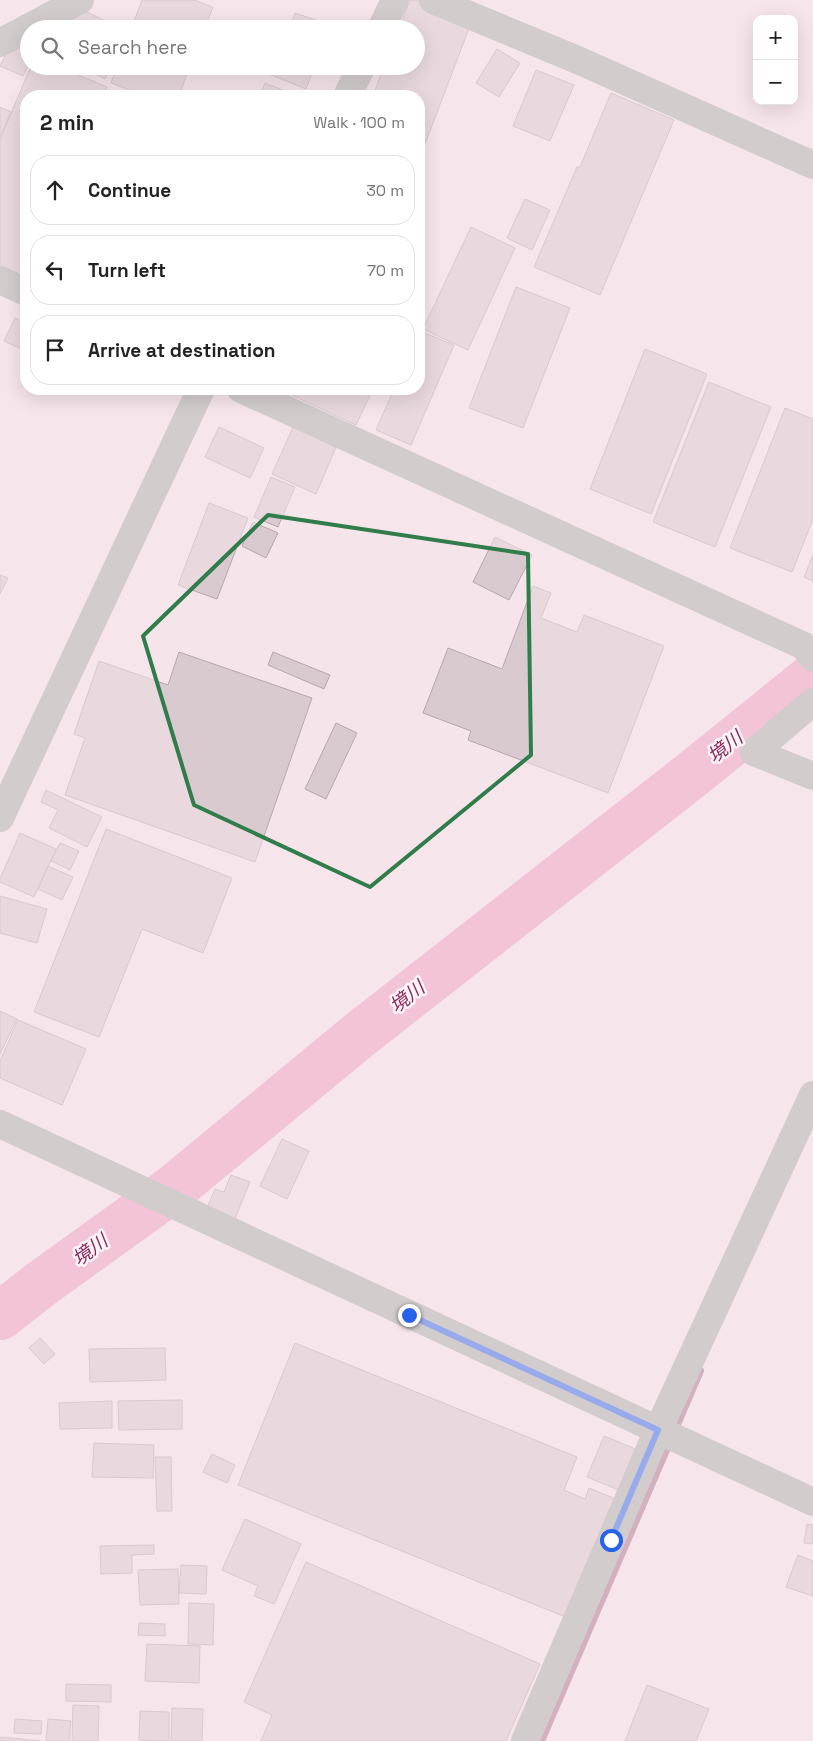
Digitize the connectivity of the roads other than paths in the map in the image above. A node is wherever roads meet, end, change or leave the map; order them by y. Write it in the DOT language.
graph roads {
  1 [pos="80,0"];
  2 [pos="395,0"];
  3 [pos="433,0"];
  4 [pos="43,20"];
  5 [pos="385,20"];
  6 [pos="20,32"];
  7 [pos="0,43"];
  8 [pos="358,75"];
  9 [pos="350,90"];
  10 [pos="813,166"];
  11 [pos="0,280"];
  12 [pos="20,289"];
  13 [pos="198,395"];
  14 [pos="254,395"];
  15 [pos="813,658"];
  16 [pos="813,702"];
  17 [pos="813,776"];
  18 [pos="0,818"];
  19 [pos="813,1094"];
  20 [pos="0,1124"];
  21 [pos="658,1430"];
  22 [pos="813,1502"];
  23 [pos="525,1741"];
  1 -- 4 [label="street"];
  2 -- 5 [label="street"];
  3 -- 10 [label="street"];
  6 -- 7 [label="street"];
  8 -- 9 [label="street"];
  11 -- 12 [label="street"];
  13 -- 18 [label="street"];
  14 -- 15 [label="street"];
  16 -- 17 [label="street"];
  19 -- 21 [label="street"];
  20 -- 21 [label="street"];
  21 -- 22 [label="street"];
  21 -- 23 [label="street"];
}
